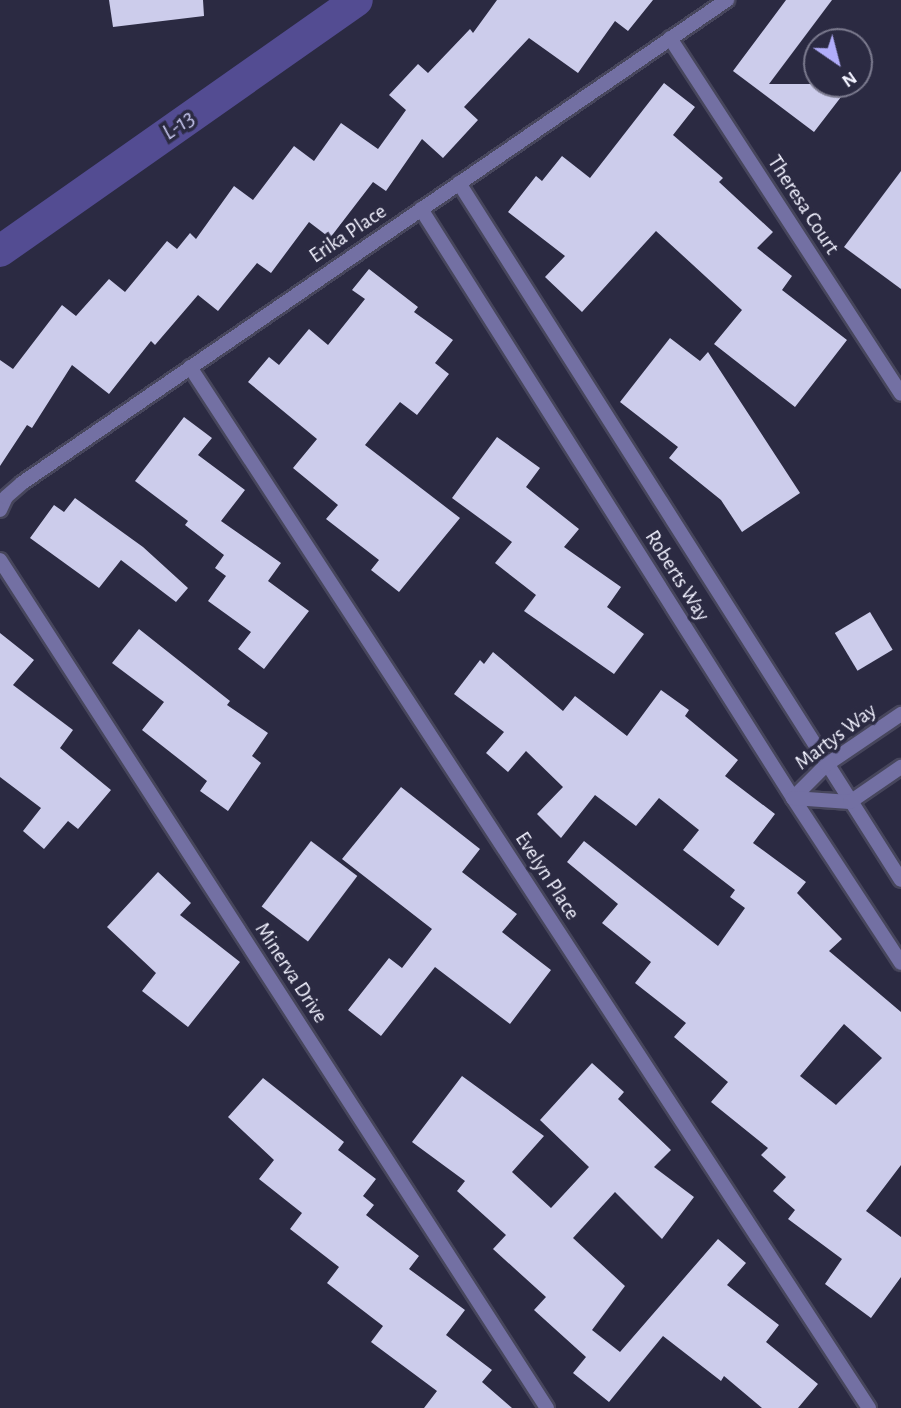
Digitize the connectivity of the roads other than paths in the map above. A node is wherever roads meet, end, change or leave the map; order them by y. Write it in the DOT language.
graph roads {
  1 [pos="727,0"];
  2 [pos="670,38"];
  3 [pos="459,183"];
  4 [pos="421,209"];
  5 [pos="190,367"];
  6 [pos="901,394"];
  7 [pos="0,510"];
  8 [pos="0,560"];
  9 [pos="901,714"];
  10 [pos="826,765"];
  11 [pos="901,767"];
  12 [pos="793,798"];
  13 [pos="850,802"];
  14 [pos="901,880"];
  15 [pos="901,963"];
  16 [pos="547,1408"];
  17 [pos="869,1408"];
  1 -- 2 [label="street, Erika Place"];
  2 -- 3 [label="street, Erika Place"];
  2 -- 6 [label="street, Theresa Court"];
  3 -- 4 [label="street, Erika Place"];
  3 -- 10 [label="street, Roberts Way"];
  4 -- 5 [label="street, Erika Place"];
  4 -- 12 [label="street, Roberts Way"];
  5 -- 7 [label="street, Erika Place"];
  5 -- 17 [label="street, Evelyn Place"];
  8 -- 16 [label="street, Minerva Drive"];
  9 -- 10 [label="street, Martys Way"];
  10 -- 12 [label="street, Martys Way"];
  10 -- 13 [label="street, Roberts Way"];
  11 -- 13 [label="street"];
  12 -- 13 [label="street, Martys Way"];
  12 -- 15 [label="street, Roberts Way"];
  13 -- 14 [label="street, Roberts Way"];
}
